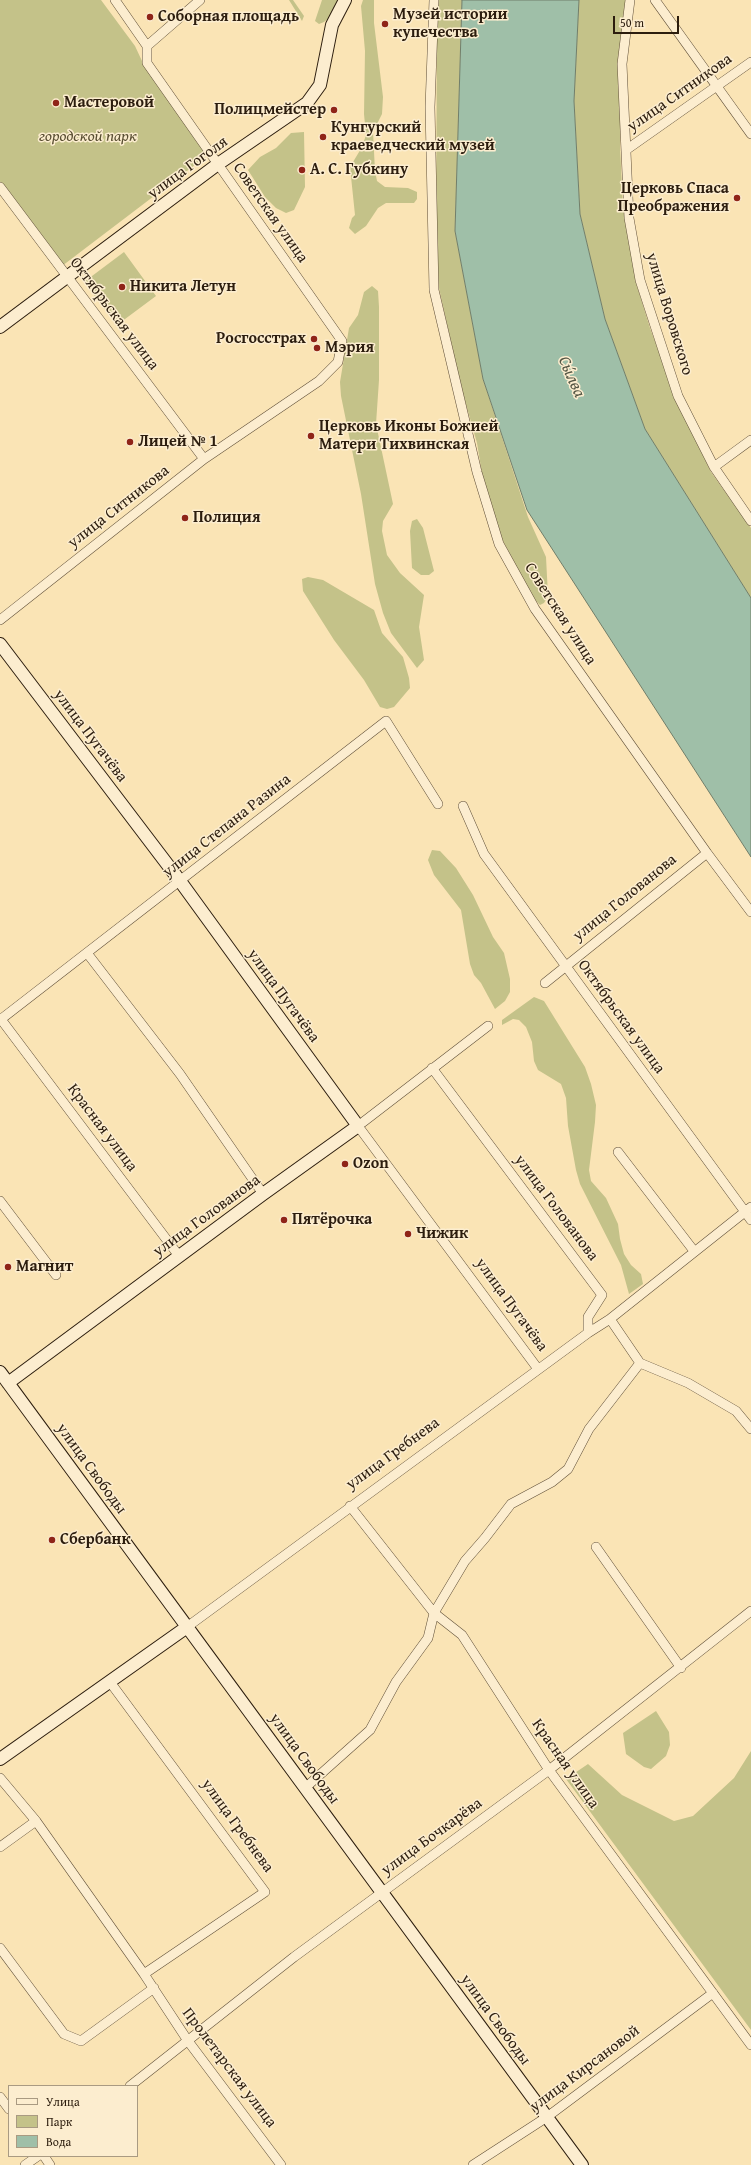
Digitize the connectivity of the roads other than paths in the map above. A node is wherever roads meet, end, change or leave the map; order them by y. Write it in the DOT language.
graph roads {
  1 [pos="115,0"];
  2 [pos="200,0"];
  3 [pos="345,0"];
  4 [pos="434,0"];
  5 [pos="630,0"];
  6 [pos="655,0"];
  7 [pos="147,46"];
  8 [pos="751,62"];
  9 [pos="716,87"];
  10 [pos="751,134"];
  11 [pos="626,150"];
  12 [pos="218,164"];
  13 [pos="0,187"];
  14 [pos="67,277"];
  15 [pos="0,327"];
  16 [pos="342,341"];
  17 [pos="751,440"];
  18 [pos="204,459"];
  19 [pos="714,467"];
  20 [pos="751,521"];
  21 [pos="0,620"];
  22 [pos="0,644"];
  23 [pos="438,804"];
  24 [pos="463,806"];
  25 [pos="707,853"];
  26 [pos="180,881"];
  27 [pos="751,912"];
  28 [pos="87,953"];
  29 [pos="565,967"];
  30 [pos="544,984"];
  31 [pos="0,1019"];
  32 [pos="488,1026"];
  33 [pos="432,1068"];
  34 [pos="358,1126"];
  35 [pos="618,1152"];
  36 [pos="263,1194"];
  37 [pos="0,1201"];
  38 [pos="748,1209"];
  39 [pos="751,1220"];
  40 [pos="694,1251"];
  41 [pos="179,1256"];
  42 [pos="56,1275"];
  43 [pos="610,1319"];
  44 [pos="588,1333"];
  45 [pos="640,1363"];
  46 [pos="538,1369"];
  47 [pos="0,1372"];
  48 [pos="4,1385"];
  49 [pos="751,1429"];
  50 [pos="350,1506"];
  51 [pos="596,1547"];
  52 [pos="751,1611"];
  53 [pos="434,1613"];
  54 [pos="187,1627"];
  55 [pos="681,1668"];
  56 [pos="110,1682"];
  57 [pos="0,1759"];
  58 [pos="549,1770"];
  59 [pos="0,1778"];
  60 [pos="305,1788"];
  61 [pos="36,1821"];
  62 [pos="0,1847"];
  63 [pos="382,1893"];
  64 [pos="0,1948"];
  65 [pos="144,1974"];
  66 [pos="154,1988"];
  67 [pos="713,1993"];
  68 [pos="188,2041"];
  69 [pos="751,2045"];
  70 [pos="131,2085"];
  71 [pos="0,2097"];
  72 [pos="8,2108"];
  73 [pos="547,2117"];
  74 [pos="37,2157"];
  75 [pos="25,2165"];
  76 [pos="281,2165"];
  77 [pos="474,2165"];
  78 [pos="582,2165"];
  1 -- 7 [label="street, Советская улица"];
  2 -- 7 [label="street"];
  3 -- 12 [label="street, улица Гоголя"];
  4 -- 25 [label="street, Советская улица"];
  5 -- 11 [label="street, улица Воровского"];
  6 -- 9 [label="street"];
  7 -- 12 [label="street, Советская улица"];
  8 -- 9 [label="street, улица Ситникова"];
  9 -- 10 [label="street"];
  9 -- 11 [label="street, улица Ситникова"];
  11 -- 19 [label="street, улица Воровского"];
  12 -- 14 [label="street, улица Гоголя"];
  12 -- 16 [label="street, Советская улица"];
  13 -- 14 [label="street, Октябрьская улица"];
  14 -- 15 [label="street, улица Гоголя"];
  14 -- 18 [label="street, Октябрьская улица"];
  16 -- 18 [label="street, улица Ситникова"];
  17 -- 19 [label="street"];
  18 -- 21 [label="street, улица Ситникова"];
  19 -- 20 [label="street, улица Воровского"];
  22 -- 26 [label="street, улица Пугачёва"];
  23 -- 26 [label="street, улица Степана Разина"];
  24 -- 29 [label="street, Октябрьская улица"];
  25 -- 27 [label="street, Советская улица"];
  25 -- 29 [label="street, улица Голованова"];
  26 -- 28 [label="street, улица Степана Разина"];
  26 -- 34 [label="street, улица Пугачёва"];
  28 -- 31 [label="street, улица Степана Разина"];
  28 -- 36 [label="street"];
  29 -- 30 [label="street, улица Голованова"];
  29 -- 38 [label="street, Октябрьская улица"];
  31 -- 41 [label="street, Красная улица"];
  32 -- 33 [label="street, улица Голованова"];
  33 -- 34 [label="street, улица Голованова"];
  33 -- 44 [label="street, улица Голованова"];
  34 -- 36 [label="street, улица Голованова"];
  34 -- 46 [label="street, улица Пугачёва"];
  35 -- 40 [label="street"];
  36 -- 41 [label="street, улица Голованова"];
  37 -- 42 [label="street"];
  38 -- 39 [label="street, Октябрьская улица"];
  38 -- 40 [label="street, улица Гребнева"];
  40 -- 43 [label="street, улица Гребнева"];
  41 -- 48 [label="street, улица Голованова"];
  43 -- 44 [label="street, улица Гребнева"];
  43 -- 45 [label="street"];
  44 -- 46 [label="street, улица Гребнева"];
  45 -- 49 [label="street"];
  45 -- 53 [label="street"];
  46 -- 50 [label="street, улица Гребнева"];
  47 -- 48 [label="street, улица Свободы"];
  48 -- 54 [label="street, улица Свободы"];
  50 -- 53 [label="street, Красная улица"];
  50 -- 54 [label="street, улица Гребнева"];
  51 -- 55 [label="street"];
  52 -- 55 [label="street, улица Бочкарёва"];
  53 -- 58 [label="street, Красная улица"];
  53 -- 60 [label="street"];
  54 -- 56 [label="street, улица Гребнева"];
  54 -- 60 [label="street, улица Свободы"];
  55 -- 58 [label="street, улица Бочкарёва"];
  56 -- 57 [label="street, улица Гребнева"];
  56 -- 65 [label="street, улица Гребнева"];
  58 -- 63 [label="street, улица Бочкарёва"];
  58 -- 67 [label="street, Красная улица"];
  59 -- 61 [label="street, Пролетарская улица"];
  60 -- 63 [label="street, улица Свободы"];
  61 -- 62 [label="street"];
  61 -- 65 [label="street, Пролетарская улица"];
  63 -- 68 [label="street, улица Бочкарёва"];
  63 -- 73 [label="street, улица Свободы"];
  64 -- 66 [label="street"];
  65 -- 66 [label="street, Пролетарская улица"];
  66 -- 68 [label="street, Пролетарская улица"];
  67 -- 69 [label="street, Красная улица"];
  67 -- 73 [label="street, улица Кирсановой"];
  68 -- 70 [label="street, улица Бочкарёва"];
  68 -- 76 [label="street, Пролетарская улица"];
  71 -- 72 [label="street"];
  73 -- 77 [label="street, улица Кирсановой"];
  73 -- 78 [label="street, улица Свободы"];
  74 -- 75 [label="street"];
}
